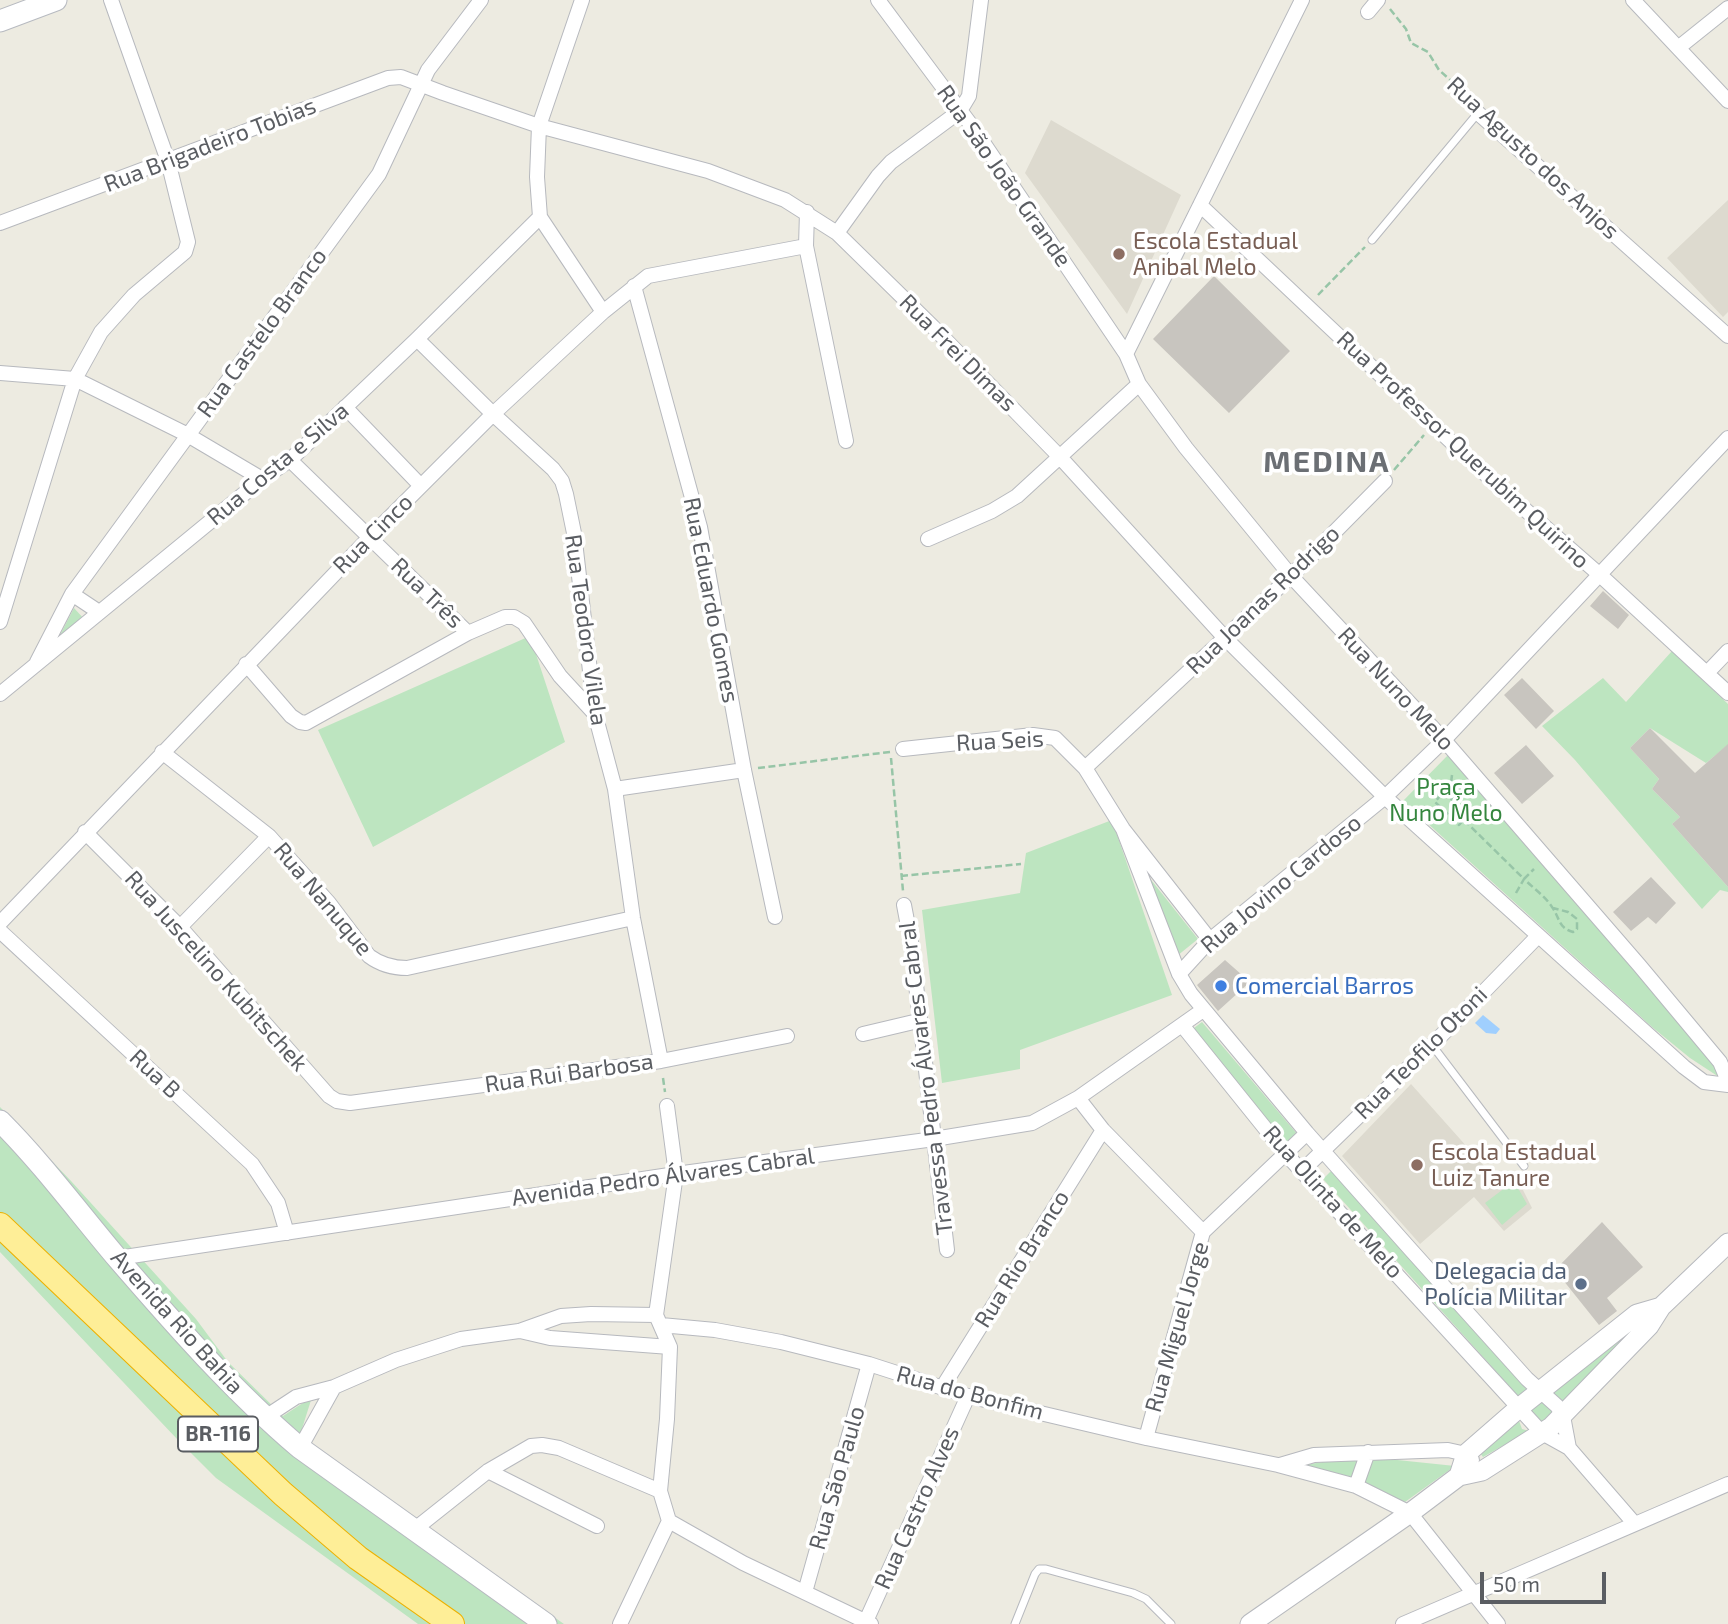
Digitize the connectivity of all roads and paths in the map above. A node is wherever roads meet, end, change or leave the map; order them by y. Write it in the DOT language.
graph roads {
  1 [pos="56,0"];
  2 [pos="111,0"];
  3 [pos="481,0"];
  4 [pos="582,0"];
  5 [pos="878,0"];
  6 [pos="981,0"];
  7 [pos="1303,0"];
  8 [pos="1633,0"];
  9 [pos="1383,3"];
  10 [pos="1728,8"];
  11 [pos="1368,12"];
  12 [pos="0,21"];
  13 [pos="1678,48"];
  14 [pos="420,83"];
  15 [pos="1728,100"];
  16 [pos="960,111"];
  17 [pos="1478,113"];
  18 [pos="539,127"];
  19 [pos="168,161"];
  20 [pos="1200,205"];
  21 [pos="807,212"];
  22 [pos="540,217"];
  23 [pos="0,223"];
  24 [pos="836,233"];
  25 [pos="1372,240"];
  26 [pos="806,246"];
  27 [pos="634,286"];
  28 [pos="1307,306"];
  29 [pos="603,312"];
  30 [pos="1728,337"];
  31 [pos="417,339"];
  32 [pos="1126,354"];
  33 [pos="0,373"];
  34 [pos="75,379"];
  35 [pos="1139,384"];
  36 [pos="345,407"];
  37 [pos="494,414"];
  38 [pos="1432,424"];
  39 [pos="186,434"];
  40 [pos="1728,438"];
  41 [pos="846,441"];
  42 [pos="1059,456"];
  43 [pos="290,460"];
  44 [pos="262,479"];
  45 [pos="1385,481"];
  46 [pos="421,486"];
  47 [pos="369,538"];
  48 [pos="929,539"];
  49 [pos="1600,575"];
  50 [pos="1291,576"];
  51 [pos="72,594"];
  52 [pos="99,612"];
  53 [pos="0,622"];
  54 [pos="468,633"];
  55 [pos="1225,638"];
  56 [pos="1728,651"];
  57 [pos="37,662"];
  58 [pos="246,664"];
  59 [pos="1707,674"];
  60 [pos="1728,693"];
  61 [pos="0,694"];
  62 [pos="595,714"];
  63 [pos="1444,740"];
  64 [pos="897,750"];
  65 [pos="162,752"];
  66 [pos="1085,768"];
  67 [pos="1453,768"];
  68 [pos="744,769"];
  69 [pos="615,789"];
  70 [pos="1385,797"];
  71 [pos="1454,802"];
  72 [pos="1464,820"];
  73 [pos="1123,829"];
  74 [pos="85,832"];
  75 [pos="269,836"];
  76 [pos="1540,863"];
  77 [pos="1021,864"];
  78 [pos="1524,879"];
  79 [pos="1520,901"];
  80 [pos="904,905"];
  81 [pos="1553,908"];
  82 [pos="775,917"];
  83 [pos="633,918"];
  84 [pos="0,923"];
  85 [pos="180,926"];
  86 [pos="0,931"];
  87 [pos="1538,936"];
  88 [pos="1210,940"];
  89 [pos="1179,974"];
  90 [pos="1203,1010"];
  91 [pos="918,1021"];
  92 [pos="1182,1026"];
  93 [pos="863,1034"];
  94 [pos="787,1036"];
  95 [pos="1432,1045"];
  96 [pos="1724,1058"];
  97 [pos="661,1061"];
  98 [pos="1728,1083"];
  99 [pos="1078,1098"];
  100 [pos="350,1103"];
  101 [pos="667,1106"];
  102 [pos="0,1121"];
  103 [pos="1103,1130"];
  104 [pos="1307,1133"];
  105 [pos="934,1139"];
  106 [pos="1323,1149"];
  107 [pos="1285,1153"];
  108 [pos="1524,1166"];
  109 [pos="1303,1170"];
  110 [pos="676,1174"];
  111 [pos="0,1225"];
  112 [pos="1203,1232"];
  113 [pos="287,1233"];
  114 [pos="1728,1243"];
  115 [pos="947,1250"];
  116 [pos="118,1258"];
  117 [pos="1661,1307"];
  118 [pos="659,1320"];
  119 [pos="519,1331"];
  120 [pos="670,1347"];
  121 [pos="869,1364"];
  122 [pos="334,1387"];
  123 [pos="942,1388"];
  124 [pos="1542,1391"];
  125 [pos="968,1396"];
  126 [pos="1520,1407"];
  127 [pos="1563,1416"];
  128 [pos="264,1418"];
  129 [pos="1542,1433"];
  130 [pos="1146,1438"];
  131 [pos="300,1448"];
  132 [pos="1569,1448"];
  133 [pos="1368,1452"];
  134 [pos="1466,1454"];
  135 [pos="1278,1465"];
  136 [pos="488,1471"];
  137 [pos="1482,1471"];
  138 [pos="1459,1476"];
  139 [pos="1728,1484"];
  140 [pos="1356,1486"];
  141 [pos="660,1491"];
  142 [pos="1410,1513"];
  143 [pos="669,1521"];
  144 [pos="1634,1523"];
  145 [pos="597,1526"];
  146 [pos="415,1529"];
  147 [pos="805,1592"];
  148 [pos="1473,1592"];
  149 [pos="868,1622"];
  150 [pos="452,1624"];
  151 [pos="546,1624"];
  152 [pos="620,1624"];
  153 [pos="1015,1624"];
  154 [pos="1171,1624"];
  155 [pos="1250,1624"];
  156 [pos="1403,1624"];
  157 [pos="1498,1624"];
  1 -- 12 [label="main road"];
  2 -- 19 [label="street"];
  3 -- 14 [label="street, Rua Castelo Branco"];
  4 -- 18 [label="street"];
  5 -- 16 [label="street, Rua São João Grande"];
  6 -- 16 [label="street"];
  7 -- 20 [label="street"];
  8 -- 13 [label="street"];
  9 -- 11 [label="street"];
  9 -- 17 [label="path, Rua Agusto dos Anjos"];
  10 -- 13 [label="street"];
  13 -- 15 [label="street"];
  14 -- 18 [label="street, Rua Frei Dimas"];
  14 -- 19 [label="street, Rua Brigadeiro Tobias"];
  14 -- 39 [label="street, Rua Castelo Branco"];
  16 -- 24 [label="street"];
  16 -- 32 [label="street, Rua São João Grande"];
  17 -- 25 [label="lane"];
  17 -- 30 [label="street, Rua Agusto dos Anjos"];
  18 -- 21 [label="street, Rua Frei Dimas"];
  18 -- 22 [label="street"];
  19 -- 23 [label="street, Rua Brigadeiro Tobias"];
  19 -- 34 [label="street"];
  20 -- 28 [label="street, Rua Professor Querubim Quirino"];
  20 -- 32 [label="street"];
  21 -- 24 [label="street, Rua Frei Dimas"];
  21 -- 26 [label="street"];
  22 -- 29 [label="street"];
  22 -- 31 [label="street, Rua Costa e Silva"];
  24 -- 42 [label="street, Rua Frei Dimas"];
  25 -- 28 [label="path"];
  26 -- 27 [label="street, Rua Cinco"];
  26 -- 41 [label="street"];
  27 -- 29 [label="street, Rua Cinco"];
  27 -- 68 [label="street, Rua Eduardo Gomes"];
  28 -- 38 [label="street, Rua Professor Querubim Quirino"];
  29 -- 37 [label="street, Rua Cinco"];
  31 -- 36 [label="street, Rua Costa e Silva"];
  31 -- 37 [label="street, Rua Teodoro Vilela"];
  32 -- 35 [label="street, Rua Nuno Melo"];
  33 -- 34 [label="street"];
  34 -- 39 [label="street"];
  34 -- 53 [label="street"];
  35 -- 42 [label="street"];
  35 -- 50 [label="street, Rua Nuno Melo"];
  36 -- 43 [label="street, Rua Costa e Silva"];
  36 -- 46 [label="street"];
  37 -- 46 [label="street, Rua Cinco"];
  37 -- 62 [label="street, Rua Teodoro Vilela"];
  38 -- 45 [label="path"];
  38 -- 49 [label="street, Rua Professor Querubim Quirino"];
  39 -- 44 [label="street"];
  39 -- 51 [label="street, Rua Castelo Branco"];
  40 -- 49 [label="street, Rua Jovino Cardoso"];
  42 -- 48 [label="street"];
  42 -- 55 [label="street, Rua Frei Dimas"];
  43 -- 44 [label="street, Rua Costa e Silva"];
  43 -- 47 [label="street, Rua Três"];
  44 -- 52 [label="street, Rua Costa e Silva"];
  45 -- 50 [label="street, Rua Joanas Rodrigo"];
  46 -- 47 [label="street, Rua Cinco"];
  47 -- 54 [label="street, Rua Três"];
  47 -- 58 [label="street, Rua Cinco"];
  49 -- 59 [label="street, Rua Professor Querubim Quirino"];
  49 -- 63 [label="street, Rua Jovino Cardoso"];
  50 -- 55 [label="street, Rua Joanas Rodrigo"];
  50 -- 63 [label="street, Rua Nuno Melo"];
  51 -- 52 [label="street"];
  51 -- 57 [label="street, Rua Castelo Branco"];
  52 -- 57 [label="street, Rua Costa e Silva"];
  54 -- 58 [label="street"];
  54 -- 62 [label="street, Rua Três"];
  55 -- 66 [label="street, Rua Joanas Rodrigo"];
  55 -- 70 [label="street, Rua Frei Dimas"];
  56 -- 59 [label="street"];
  57 -- 61 [label="street, Rua Costa e Silva"];
  58 -- 65 [label="street, Rua Cinco"];
  59 -- 60 [label="street, Rua Professor Querubim Quirino"];
  62 -- 69 [label="street, Rua Teodoro Vilela"];
  63 -- 70 [label="street, Rua Jovino Cardoso"];
  63 -- 96 [label="street, Rua Nuno Melo"];
  64 -- 66 [label="street, Rua Seis"];
  64 -- 68 [label="path"];
  64 -- 77 [label="path"];
  65 -- 74 [label="street, Rua Cinco"];
  65 -- 75 [label="street, Rua Nanuque"];
  66 -- 73 [label="street, Rua Olinta de Melo"];
  67 -- 71 [label="path"];
  68 -- 69 [label="street"];
  68 -- 82 [label="street, Rua Eduardo Gomes"];
  69 -- 83 [label="street, Rua Teodoro Vilela"];
  70 -- 87 [label="street"];
  70 -- 88 [label="street, Rua Jovino Cardoso"];
  71 -- 72 [label="path"];
  71 -- 72 [label="path"];
  72 -- 78 [label="path"];
  73 -- 88 [label="street, Rua Olinta de Melo"];
  73 -- 89 [label="street, Rua Olinta de Melo"];
  74 -- 84 [label="street, Rua Cinco"];
  74 -- 85 [label="street, Rua Juscelino Kubitschek"];
  75 -- 83 [label="street, Rua Nanuque"];
  75 -- 85 [label="street"];
  76 -- 78 [label="path"];
  78 -- 79 [label="path"];
  78 -- 81 [label="path"];
  80 -- 91 [label="street, Travessa Pedro Álvares Cabral"];
  81 -- 81 [label="path"];
  83 -- 97 [label="street, Rua Teodoro Vilela"];
  85 -- 100 [label="street, Rua Juscelino Kubitschek"];
  86 -- 113 [label="street, Rua B"];
  87 -- 95 [label="street, Rua Teofilo Otoni"];
  87 -- 98 [label="street"];
  88 -- 89 [label="street, Rua Jovino Cardoso"];
  89 -- 90 [label="street, Rua Olinta de Melo"];
  90 -- 92 [label="street"];
  90 -- 104 [label="street, Rua Olinta de Melo"];
  91 -- 93 [label="street"];
  91 -- 105 [label="street, Travessa Pedro Álvares Cabral"];
  92 -- 99 [label="street, Avenida Pedro Álvares Cabral"];
  92 -- 107 [label="street, Rua Olinta de Melo"];
  94 -- 97 [label="street, Rua Rui Barbosa"];
  95 -- 106 [label="street, Rua Teofilo Otoni"];
  95 -- 108 [label="lane"];
  96 -- 98 [label="street, Rua Nuno Melo"];
  97 -- 100 [label="street, Rua Rui Barbosa"];
  97 -- 101 [label="path"];
  99 -- 103 [label="street"];
  99 -- 105 [label="street, Avenida Pedro Álvares Cabral"];
  101 -- 110 [label="street"];
  102 -- 116 [label="main road, Avenida Rio Bahia"];
  103 -- 112 [label="street"];
  103 -- 123 [label="street, Rua Rio Branco"];
  104 -- 106 [label="street, Rua Olinta de Melo"];
  104 -- 107 [label="street, Rua Miguel Jorge"];
  105 -- 110 [label="street, Avenida Pedro Álvares Cabral"];
  105 -- 115 [label="street, Travessa Pedro Álvares Cabral"];
  106 -- 109 [label="street, Rua Teofilo Otoni"];
  106 -- 124 [label="street, Rua Olinta de Melo"];
  107 -- 109 [label="street, Rua Olinta de Melo"];
  107 -- 112 [label="street, Rua Miguel Jorge"];
  109 -- 126 [label="street, Rua Olinta de Melo"];
  110 -- 113 [label="street, Avenida Pedro Álvares Cabral"];
  110 -- 118 [label="street"];
  111 -- 150 [label="highway, BR-116"];
  112 -- 130 [label="street, Rua Miguel Jorge"];
  113 -- 116 [label="street, Avenida Pedro Álvares Cabral"];
  114 -- 117 [label="street"];
  116 -- 128 [label="main road, Avenida Rio Bahia"];
  117 -- 124 [label="street"];
  117 -- 127 [label="street"];
  118 -- 119 [label="street, Rua do Bonfim"];
  118 -- 120 [label="street"];
  118 -- 121 [label="street, Rua do Bonfim"];
  119 -- 120 [label="street, Rua do Bonfim"];
  119 -- 122 [label="street, Rua do Bonfim"];
  120 -- 141 [label="street"];
  121 -- 123 [label="street, Rua do Bonfim"];
  121 -- 147 [label="street, Rua São Paulo"];
  122 -- 128 [label="street, Rua do Bonfim"];
  122 -- 131 [label="street"];
  123 -- 125 [label="street, Rua do Bonfim"];
  124 -- 126 [label="street"];
  124 -- 127 [label="street, Rua Olinta de Melo"];
  125 -- 130 [label="street, Rua do Bonfim"];
  125 -- 149 [label="street, Rua Castro Alves"];
  126 -- 129 [label="street, Rua Olinta de Melo"];
  126 -- 134 [label="street"];
  127 -- 129 [label="street"];
  127 -- 132 [label="street, Rua Olinta de Melo"];
  128 -- 131 [label="main road, Avenida Rio Bahia"];
  129 -- 132 [label="street, Rua Olinta de Melo"];
  129 -- 137 [label="street"];
  130 -- 135 [label="street, Rua do Bonfim"];
  131 -- 146 [label="main road, Avenida Rio Bahia"];
  132 -- 144 [label="street, Rua Olinta de Melo"];
  133 -- 134 [label="street, Rua do Bonfim"];
  133 -- 135 [label="street, Rua do Bonfim"];
  133 -- 140 [label="street"];
  134 -- 137 [label="street"];
  134 -- 138 [label="street"];
  135 -- 140 [label="street, Rua do Bonfim"];
  136 -- 141 [label="street"];
  136 -- 145 [label="street"];
  136 -- 146 [label="street"];
  137 -- 138 [label="street"];
  138 -- 142 [label="street"];
  139 -- 144 [label="street"];
  140 -- 142 [label="street, Rua do Bonfim"];
  141 -- 143 [label="street"];
  142 -- 148 [label="street"];
  142 -- 155 [label="street"];
  143 -- 147 [label="street"];
  143 -- 152 [label="street"];
  144 -- 148 [label="street"];
  146 -- 151 [label="main road, Avenida Rio Bahia"];
  147 -- 149 [label="street"];
  148 -- 156 [label="street"];
  148 -- 157 [label="street"];
  153 -- 154 [label="lane"];
}
